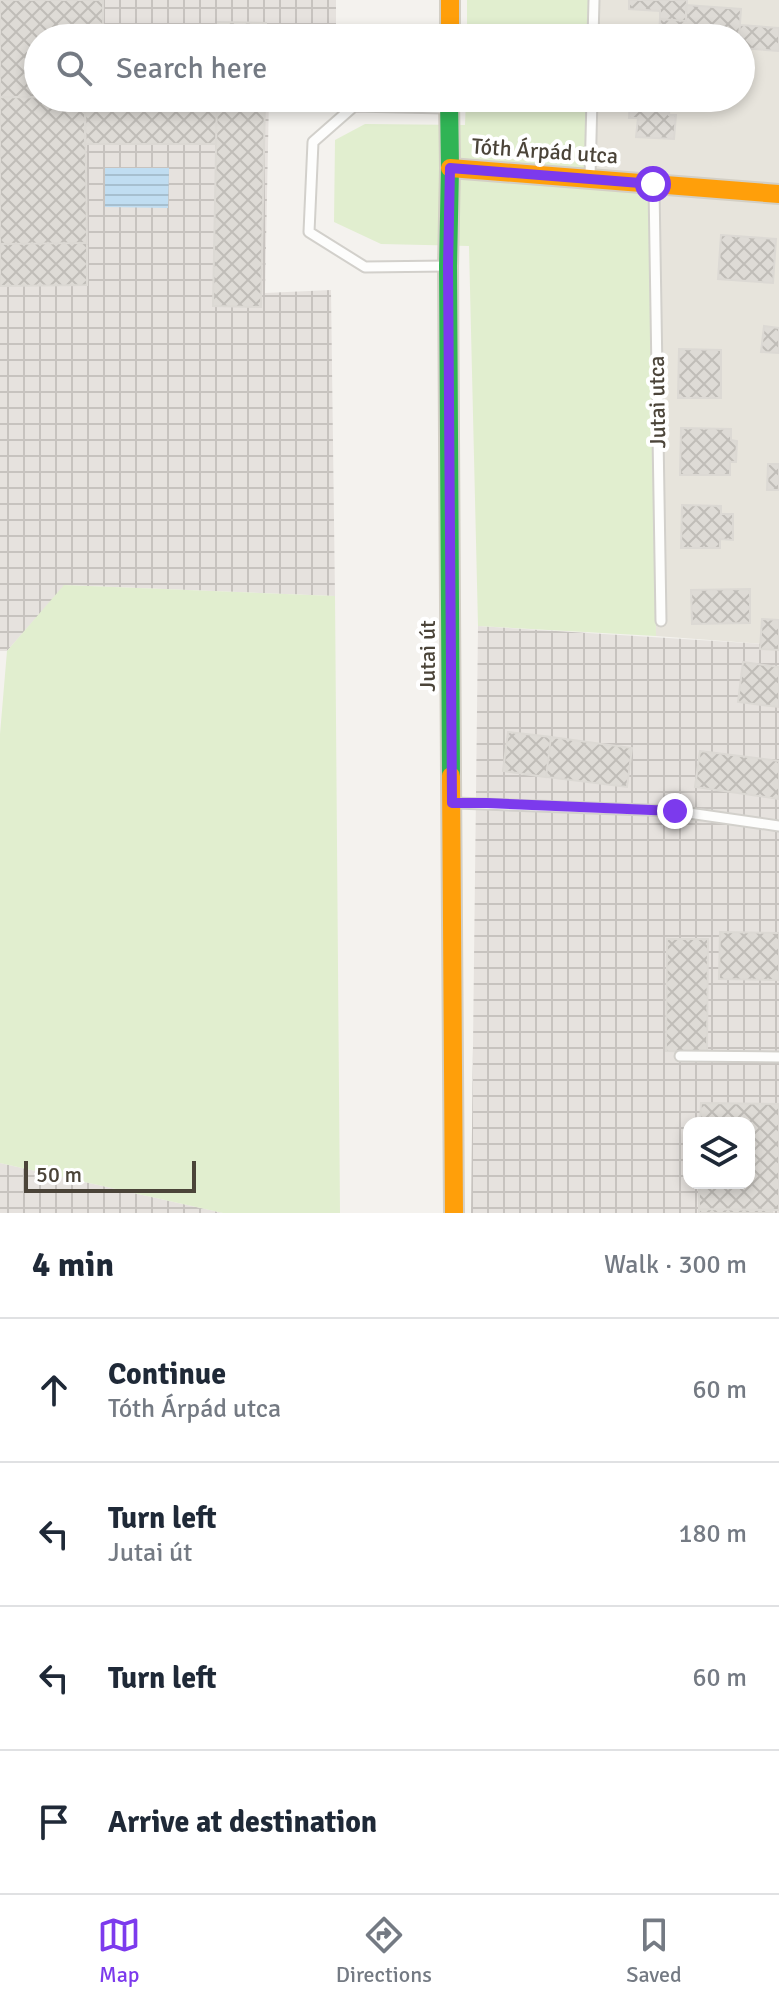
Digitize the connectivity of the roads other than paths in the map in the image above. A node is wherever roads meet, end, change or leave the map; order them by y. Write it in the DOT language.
graph roads {
  1 [pos="450,0"];
  2 [pos="594,0"];
  3 [pos="450,24"];
  4 [pos="593,24"];
  5 [pos="347,112"];
  6 [pos="449,112"];
  7 [pos="592,112"];
  8 [pos="450,168"];
  9 [pos="590,178"];
  10 [pos="653,184"];
  11 [pos="779,194"];
  12 [pos="448,266"];
  13 [pos="661,621"];
  14 [pos="452,803"];
  15 [pos="779,826"];
  16 [pos="680,1056"];
  17 [pos="779,1057"];
  18 [pos="454,1213"];
  1 -- 3 [label="main road"];
  2 -- 4 [label="lane"];
  5 -- 12 [label="lane"];
  6 -- 8 [label="main road, Jutai út"];
  7 -- 9 [label="lane"];
  8 -- 9 [label="main road, Tóth Árpád utca"];
  8 -- 12 [label="main road, Jutai út"];
  9 -- 10 [label="main road, Tóth Árpád utca"];
  10 -- 11 [label="main road, Tóth Árpád utca"];
  10 -- 13 [label="lane, Jutai utca"];
  12 -- 14 [label="main road, Jutai út"];
  14 -- 15 [label="lane"];
  14 -- 18 [label="main road, Jutai út"];
  16 -- 17 [label="lane"];
}
